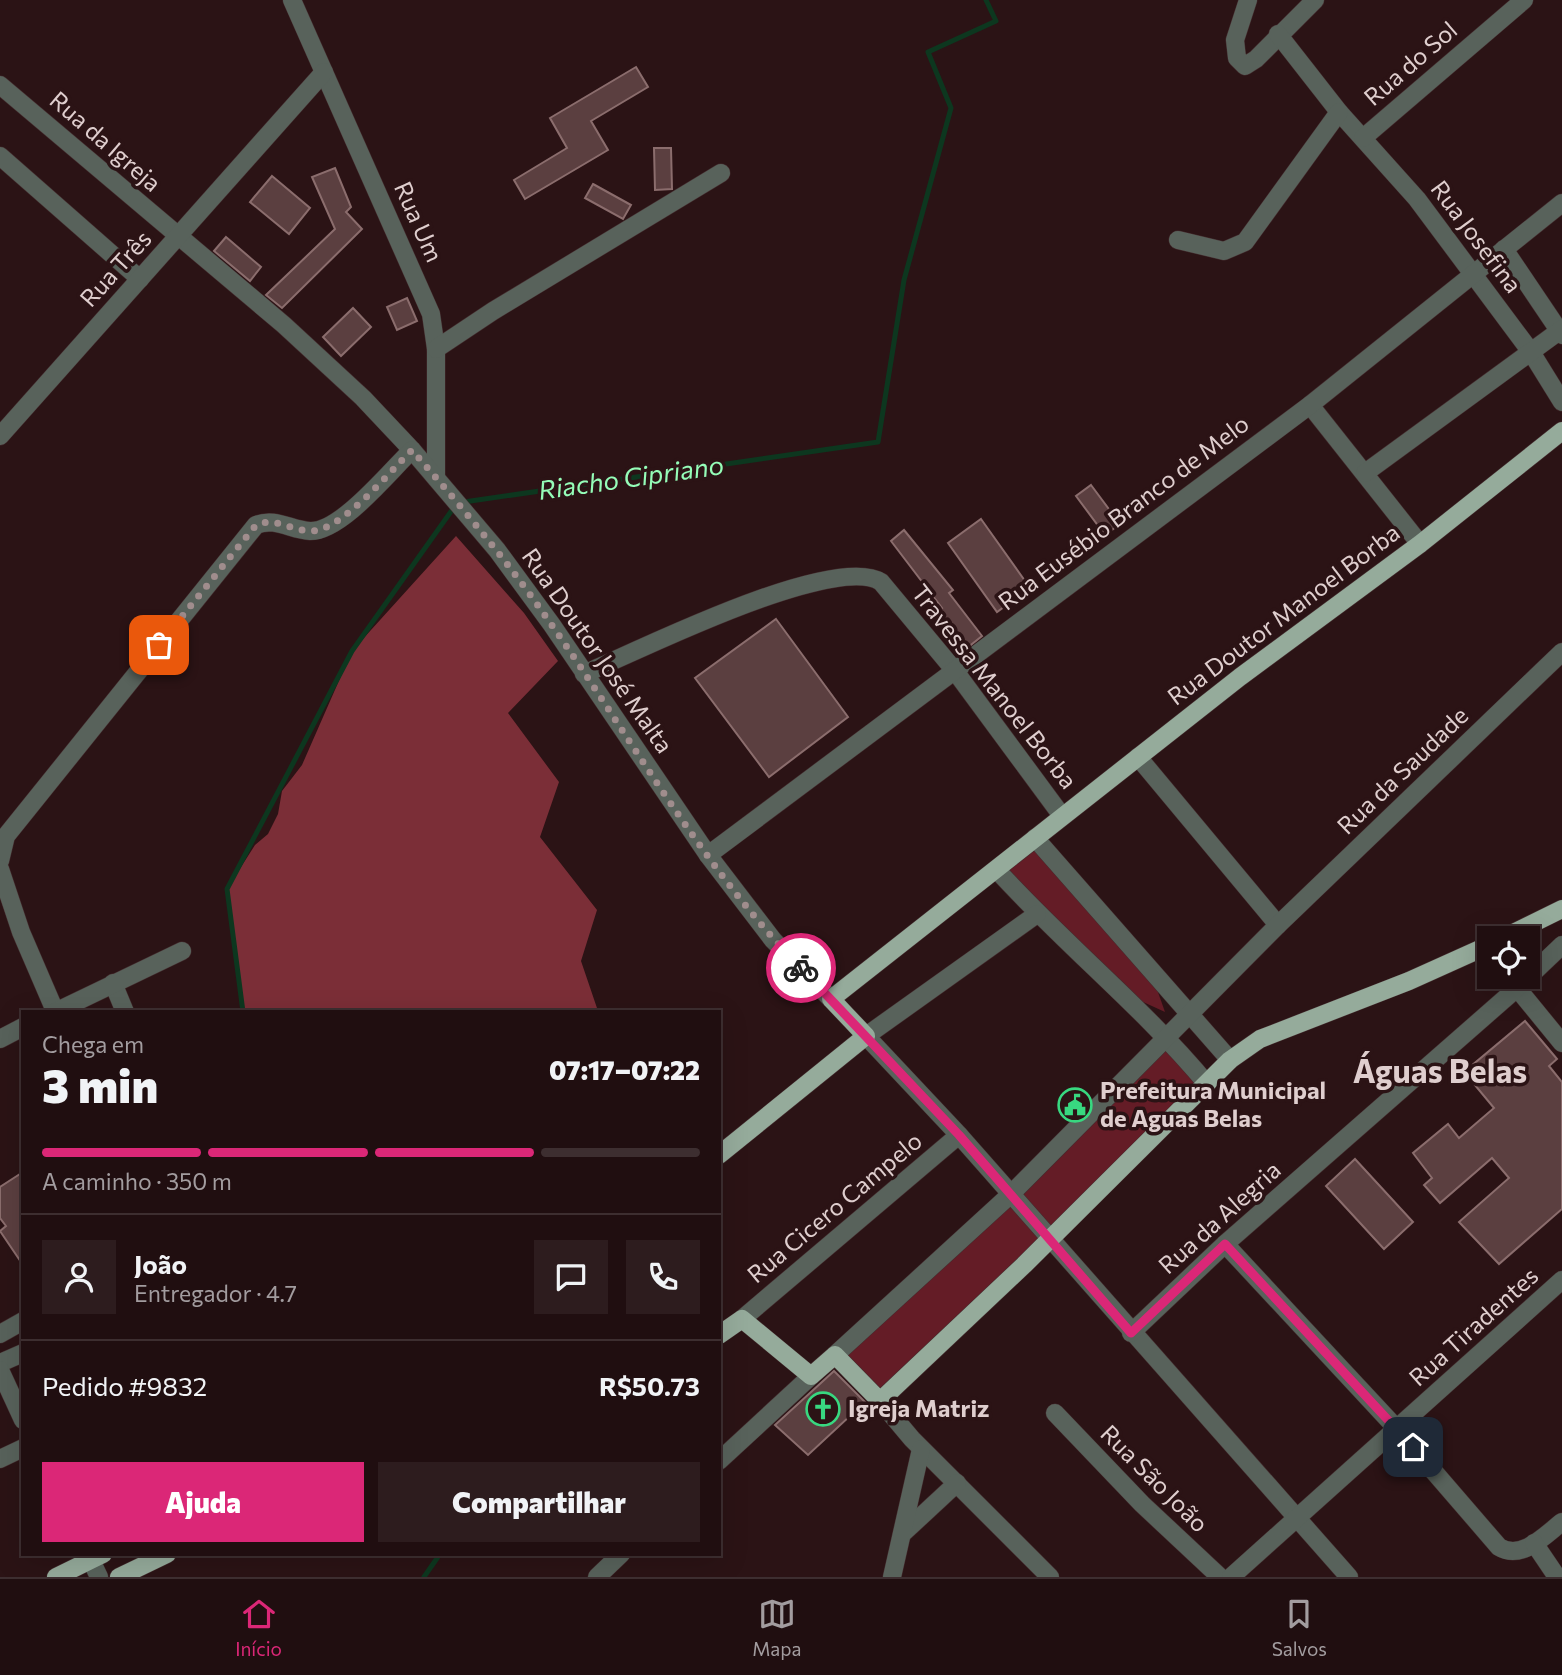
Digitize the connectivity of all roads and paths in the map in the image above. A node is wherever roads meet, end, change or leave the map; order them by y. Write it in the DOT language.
graph roads {
  1 [pos="292,0"];
  2 [pos="1248,0"];
  3 [pos="1315,0"];
  4 [pos="1524,0"];
  5 [pos="1279,34"];
  6 [pos="324,72"];
  7 [pos="0,85"];
  8 [pos="1339,112"];
  9 [pos="1363,138"];
  10 [pos="0,156"];
  11 [pos="721,173"];
  12 [pos="1562,202"];
  13 [pos="178,237"];
  14 [pos="1178,240"];
  15 [pos="1504,249"];
  16 [pos="1474,272"];
  17 [pos="140,279"];
  18 [pos="1561,331"];
  19 [pos="436,349"];
  20 [pos="1531,352"];
  21 [pos="1562,402"];
  22 [pos="1310,405"];
  23 [pos="1562,431"];
  24 [pos="0,436"];
  25 [pos="412,450"];
  26 [pos="1365,473"];
  27 [pos="436,478"];
  28 [pos="1420,544"];
  29 [pos="1562,652"];
  30 [pos="955,671"];
  31 [pos="584,674"];
  32 [pos="1138,757"];
  33 [pos="1062,816"];
  34 [pos="1035,838"];
  35 [pos="708,855"];
  36 [pos="0,862"];
  37 [pos="0,869"];
  38 [pos="997,870"];
  39 [pos="1562,909"];
  40 [pos="1037,914"];
  41 [pos="1278,925"];
  42 [pos="1527,926"];
  43 [pos="1562,945"];
  44 [pos="182,950"];
  45 [pos="1477,950"];
  46 [pos="1540,966"];
  47 [pos="113,983"];
  48 [pos="1516,989"];
  49 [pos="1518,989"];
  50 [pos="831,999"];
  51 [pos="55,1010"];
  52 [pos="57,1010"];
  53 [pos="124,1010"];
  54 [pos="1191,1013"];
  55 [pos="21,1028"];
  56 [pos="866,1036"];
  57 [pos="1168,1037"];
  58 [pos="0,1039"];
  59 [pos="1562,1043"];
  60 [pos="1230,1060"];
  61 [pos="1207,1084"];
  62 [pos="959,1135"];
  63 [pos="721,1153"];
  64 [pos="1011,1194"];
  65 [pos="1049,1238"];
  66 [pos="1225,1244"];
  67 [pos="1562,1280"];
  68 [pos="742,1319"];
  69 [pos="21,1322"];
  70 [pos="1131,1333"];
  71 [pos="0,1334"];
  72 [pos="721,1334"];
  73 [pos="21,1354"];
  74 [pos="835,1355"];
  75 [pos="0,1363"];
  76 [pos="0,1370"];
  77 [pos="811,1376"];
  78 [pos="880,1401"];
  79 [pos="1055,1413"];
  80 [pos="21,1416"];
  81 [pos="1398,1430"];
  82 [pos="921,1448"];
  83 [pos="21,1449"];
  84 [pos="0,1459"];
  85 [pos="721,1459"];
  86 [pos="957,1483"];
  87 [pos="1296,1518"];
  88 [pos="1562,1522"];
  89 [pos="901,1534"];
  90 [pos="1534,1544"];
  91 [pos="94,1556"];
  92 [pos="163,1556"];
  93 [pos="619,1556"];
  94 [pos="56,1577"];
  95 [pos="99,1577"];
  96 [pos="119,1577"];
  97 [pos="597,1577"];
  98 [pos="892,1577"];
  99 [pos="1050,1577"];
  100 [pos="1220,1577"];
  101 [pos="1231,1577"];
  102 [pos="1349,1577"];
  103 [pos="1557,1577"];
  1 -- 6 [label="street, Rua Um"];
  2 -- 5 [label="street"];
  3 -- 5 [label="street"];
  4 -- 9 [label="street, Rua do Sol"];
  5 -- 8 [label="street, Rua Josefina"];
  6 -- 13 [label="street, Rua Três"];
  6 -- 19 [label="street, Rua Um"];
  7 -- 13 [label="street, Rua da Igreja"];
  8 -- 9 [label="street, Rua Josefina"];
  8 -- 14 [label="street"];
  9 -- 16 [label="street, Rua Josefina"];
  10 -- 17 [label="street"];
  11 -- 19 [label="street"];
  12 -- 15 [label="street, Rua Eusébio Branco de Melo"];
  13 -- 17 [label="street, Rua Três"];
  13 -- 25 [label="street, Rua Doutor José Malta"];
  15 -- 16 [label="street, Rua Eusébio Branco de Melo"];
  15 -- 18 [label="street, Rua Josefina"];
  16 -- 20 [label="street, Rua Josefina"];
  16 -- 22 [label="street, Rua Eusébio Branco de Melo"];
  17 -- 24 [label="street, Rua Três"];
  18 -- 20 [label="street"];
  19 -- 27 [label="street, Rua Um"];
  20 -- 21 [label="street, Rua Josefina"];
  20 -- 26 [label="street"];
  22 -- 26 [label="street"];
  22 -- 30 [label="street, Rua Eusébio Branco de Melo"];
  23 -- 28 [label="main road, Rua Doutor Manoel Borba"];
  25 -- 27 [label="street, Rua Doutor José Malta"];
  25 -- 36 [label="street"];
  26 -- 28 [label="street"];
  27 -- 31 [label="street, Rua Doutor José Malta"];
  28 -- 32 [label="main road, Rua Doutor Manoel Borba"];
  29 -- 41 [label="street, Rua da Saudade"];
  30 -- 31 [label="street, Travessa Manoel Borba"];
  30 -- 33 [label="street, Travessa Manoel Borba"];
  30 -- 35 [label="street, Rua Eusébio Branco de Melo"];
  31 -- 35 [label="street, Rua Doutor José Malta"];
  32 -- 33 [label="main road, Rua Doutor Manoel Borba"];
  32 -- 41 [label="street"];
  33 -- 34 [label="main road, Rua Doutor Manoel Borba"];
  34 -- 38 [label="main road, Rua Doutor Manoel Borba"];
  34 -- 54 [label="street"];
  35 -- 50 [label="street, Rua Doutor José Malta"];
  37 -- 51 [label="street"];
  38 -- 40 [label="street"];
  38 -- 50 [label="main road, Rua Doutor Manoel Borba"];
  39 -- 42 [label="main road"];
  40 -- 56 [label="street"];
  40 -- 57 [label="street"];
  41 -- 54 [label="street, Rua da Saudade"];
  43 -- 46 [label="street, Rua da Alegria"];
  44 -- 47 [label="street"];
  45 -- 60 [label="main road"];
  47 -- 52 [label="street"];
  47 -- 53 [label="street"];
  48 -- 66 [label="street, Rua da Alegria"];
  49 -- 59 [label="street"];
  50 -- 56 [label="main road"];
  54 -- 57 [label="street, Rua da Saudade"];
  54 -- 60 [label="street"];
  55 -- 58 [label="street"];
  56 -- 62 [label="street"];
  56 -- 63 [label="main road"];
  57 -- 61 [label="street"];
  57 -- 64 [label="street, Rua da Saudade"];
  60 -- 61 [label="main road"];
  61 -- 65 [label="main road"];
  62 -- 64 [label="street"];
  62 -- 68 [label="street, Rua Cicero Campelo"];
  64 -- 65 [label="street"];
  64 -- 74 [label="street, Rua da Saudade"];
  65 -- 70 [label="street"];
  65 -- 78 [label="main road"];
  66 -- 70 [label="street, Rua da Alegria"];
  66 -- 81 [label="street"];
  67 -- 81 [label="street, Rua Tiradentes"];
  68 -- 72 [label="main road"];
  68 -- 77 [label="main road"];
  69 -- 71 [label="street"];
  70 -- 87 [label="street"];
  73 -- 75 [label="street"];
  74 -- 77 [label="main road"];
  74 -- 78 [label="main road"];
  76 -- 80 [label="street"];
  77 -- 85 [label="street"];
  78 -- 82 [label="street"];
  79 -- 100 [label="street, Rua São João"];
  81 -- 87 [label="street, Rua Tiradentes"];
  81 -- 90 [label="street"];
  82 -- 86 [label="street"];
  82 -- 89 [label="street"];
  83 -- 84 [label="street"];
  86 -- 89 [label="street"];
  86 -- 99 [label="street"];
  87 -- 101 [label="street, Rua Tiradentes"];
  87 -- 102 [label="street"];
  88 -- 90 [label="street"];
  89 -- 98 [label="street"];
  90 -- 103 [label="street"];
  91 -- 94 [label="main road"];
  91 -- 95 [label="street"];
  92 -- 96 [label="main road"];
  93 -- 97 [label="street"];
}
